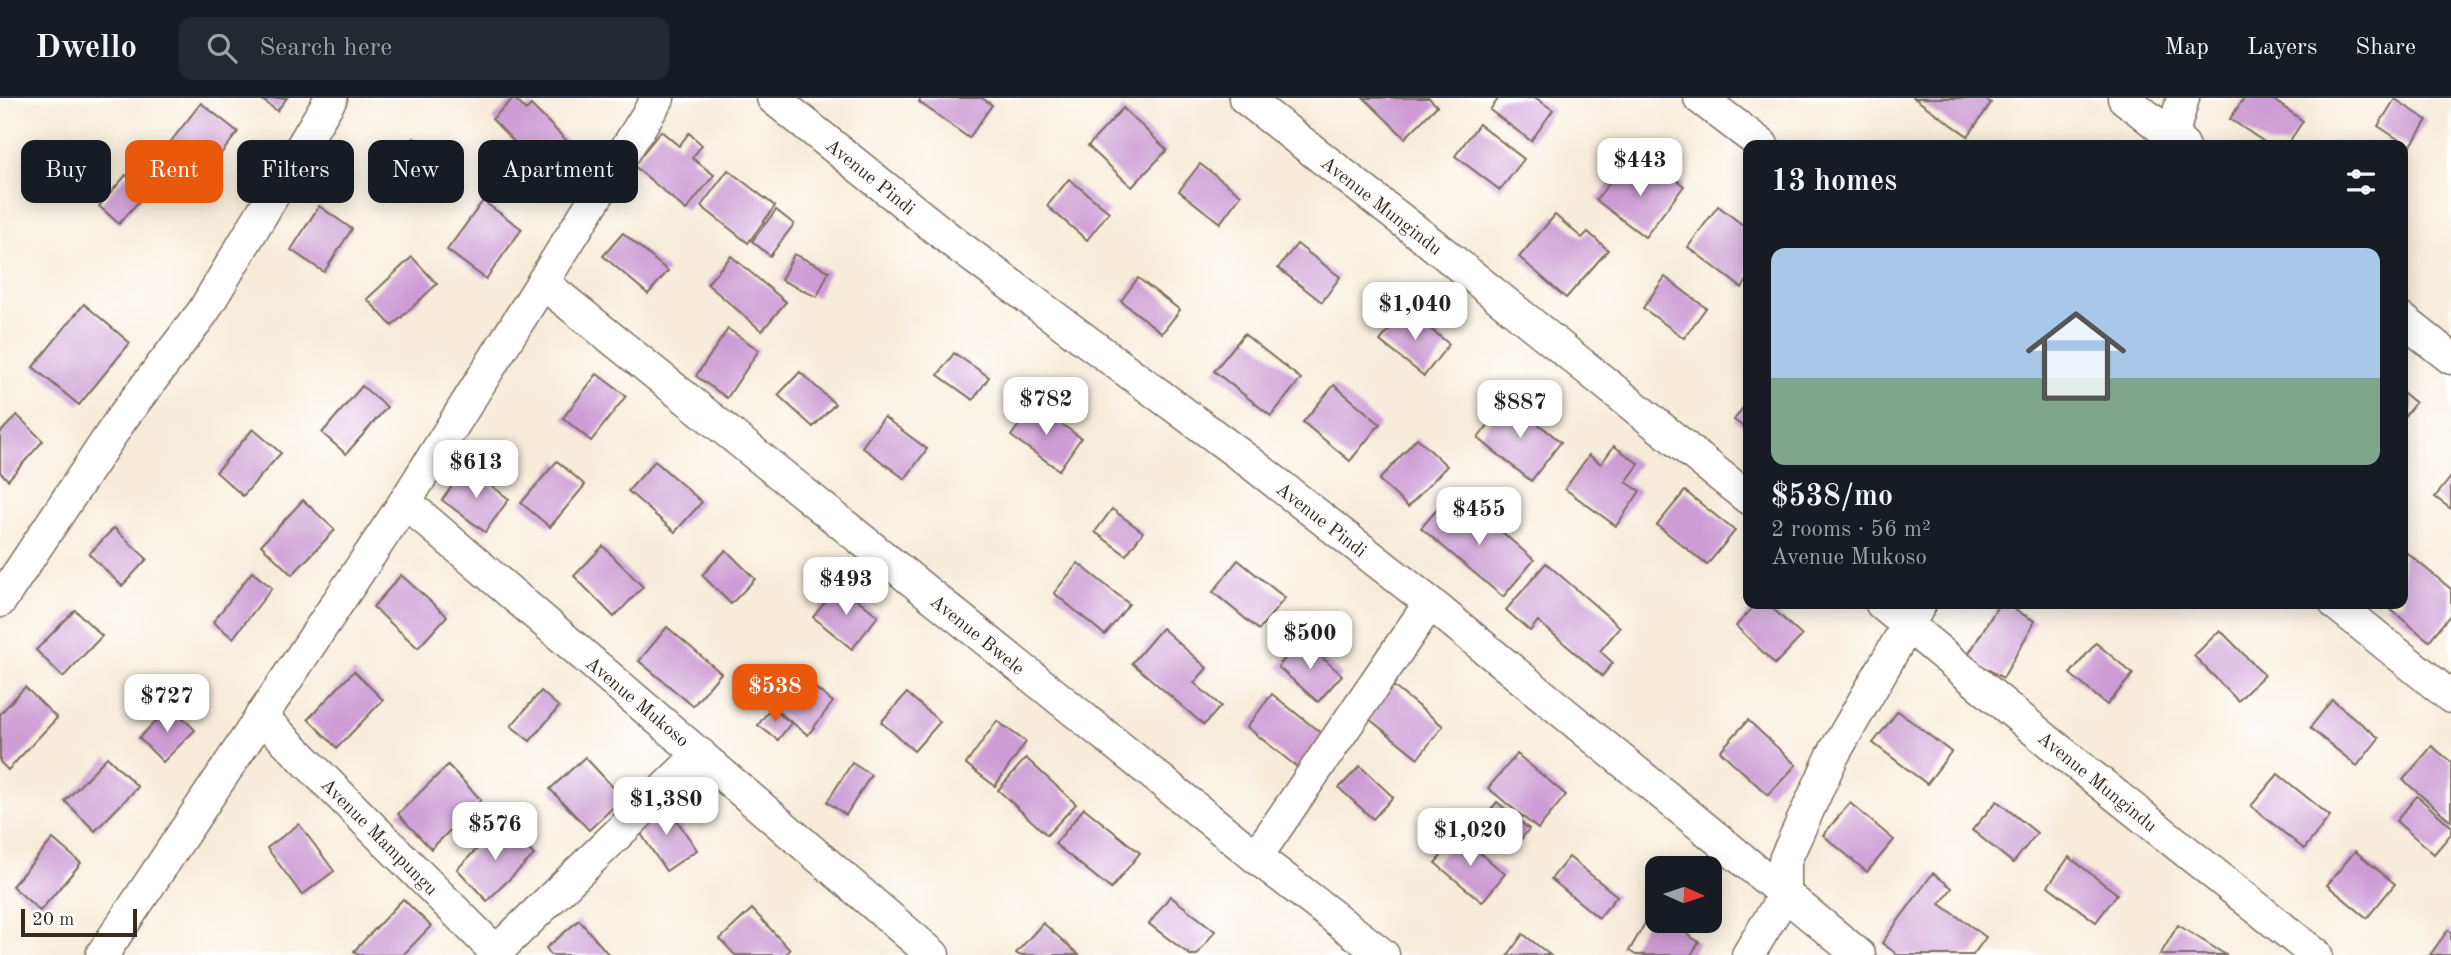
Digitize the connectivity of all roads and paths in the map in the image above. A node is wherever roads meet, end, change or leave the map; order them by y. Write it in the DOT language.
graph roads {
  1 [pos="331,98"];
  2 [pos="658,98"];
  3 [pos="774,98"];
  4 [pos="1245,98"];
  5 [pos="1700,98"];
  6 [pos="2124,98"];
  7 [pos="2183,98"];
  8 [pos="1755,140"];
  9 [pos="2171,140"];
  10 [pos="2175,140"];
  11 [pos="543,284"];
  12 [pos="2408,324"];
  13 [pos="2451,358"];
  14 [pos="1743,494"];
  15 [pos="405,502"];
  16 [pos="0,601"];
  17 [pos="1430,603"];
  18 [pos="2342,609"];
  19 [pos="1914,614"];
  20 [pos="2451,697"];
  21 [pos="261,716"];
  22 [pos="700,754"];
  23 [pos="1256,857"];
  24 [pos="1785,894"];
  25 [pos="496,954"];
  26 [pos="102,955"];
  27 [pos="933,955"];
  28 [pos="1383,955"];
  29 [pos="1748,955"];
  30 [pos="1859,955"];
  31 [pos="2316,955"];
  1 -- 16 [label="street"];
  2 -- 11 [label="street"];
  3 -- 17 [label="street, Avenue Pindi"];
  4 -- 14 [label="street, Avenue Mungindu"];
  5 -- 8 [label="street"];
  6 -- 9 [label="street"];
  7 -- 10 [label="street"];
  11 -- 15 [label="street"];
  11 -- 23 [label="street, Avenue Bwele"];
  12 -- 13 [label="street"];
  15 -- 21 [label="street"];
  15 -- 22 [label="street, Avenue Mukoso"];
  17 -- 23 [label="street"];
  17 -- 24 [label="street, Avenue Pindi"];
  18 -- 20 [label="street"];
  19 -- 24 [label="street"];
  19 -- 31 [label="street, Avenue Mungindu"];
  21 -- 25 [label="street, Avenue Mampungu"];
  21 -- 26 [label="street"];
  22 -- 25 [label="street"];
  22 -- 27 [label="street, Avenue Mukoso"];
  23 -- 28 [label="street, Avenue Bwele"];
  24 -- 29 [label="street"];
  24 -- 30 [label="street, Avenue Pindi"];
}
